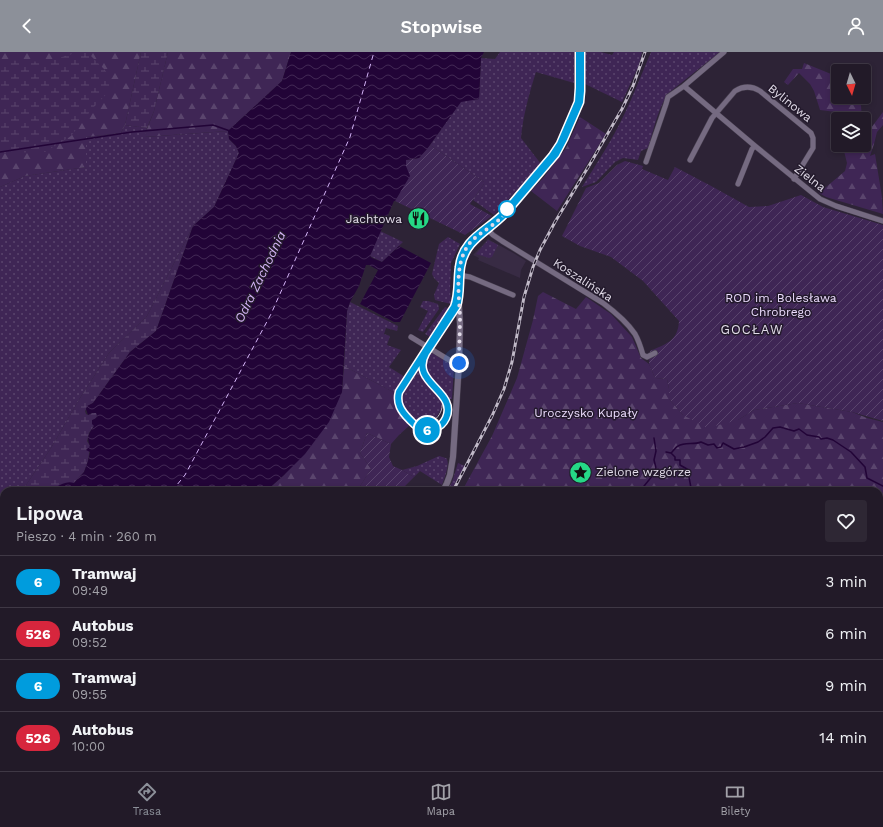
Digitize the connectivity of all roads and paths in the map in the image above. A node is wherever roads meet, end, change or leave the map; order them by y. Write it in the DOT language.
graph roads {
  1 [pos="580,52"];
  2 [pos="724,52"];
  3 [pos="684,86"];
  4 [pos="716,114"];
  5 [pos="755,146"];
  6 [pos="690,160"];
  7 [pos="646,162"];
  8 [pos="794,179"];
  9 [pos="738,184"];
  10 [pos="883,221"];
  11 [pos="487,228"];
  12 [pos="459,275"];
  13 [pos="513,295"];
  14 [pos="411,337"];
  15 [pos="655,353"];
  16 [pos="459,363"];
  17 [pos="445,487"];
  1 -- 11 [label="street"];
  2 -- 3 [label="street"];
  3 -- 4 [label="street, Zielna"];
  3 -- 7 [label="street"];
  4 -- 5 [label="street, Zielna"];
  4 -- 6 [label="street"];
  4 -- 8 [label="street, Bylinowa"];
  5 -- 8 [label="street, Zielna"];
  5 -- 9 [label="street"];
  8 -- 10 [label="street, Zielna"];
  11 -- 12 [label="street"];
  11 -- 15 [label="street, Koszalińska"];
  12 -- 13 [label="street"];
  12 -- 16 [label="street"];
  14 -- 16 [label="street"];
  16 -- 17 [label="street"];
}
